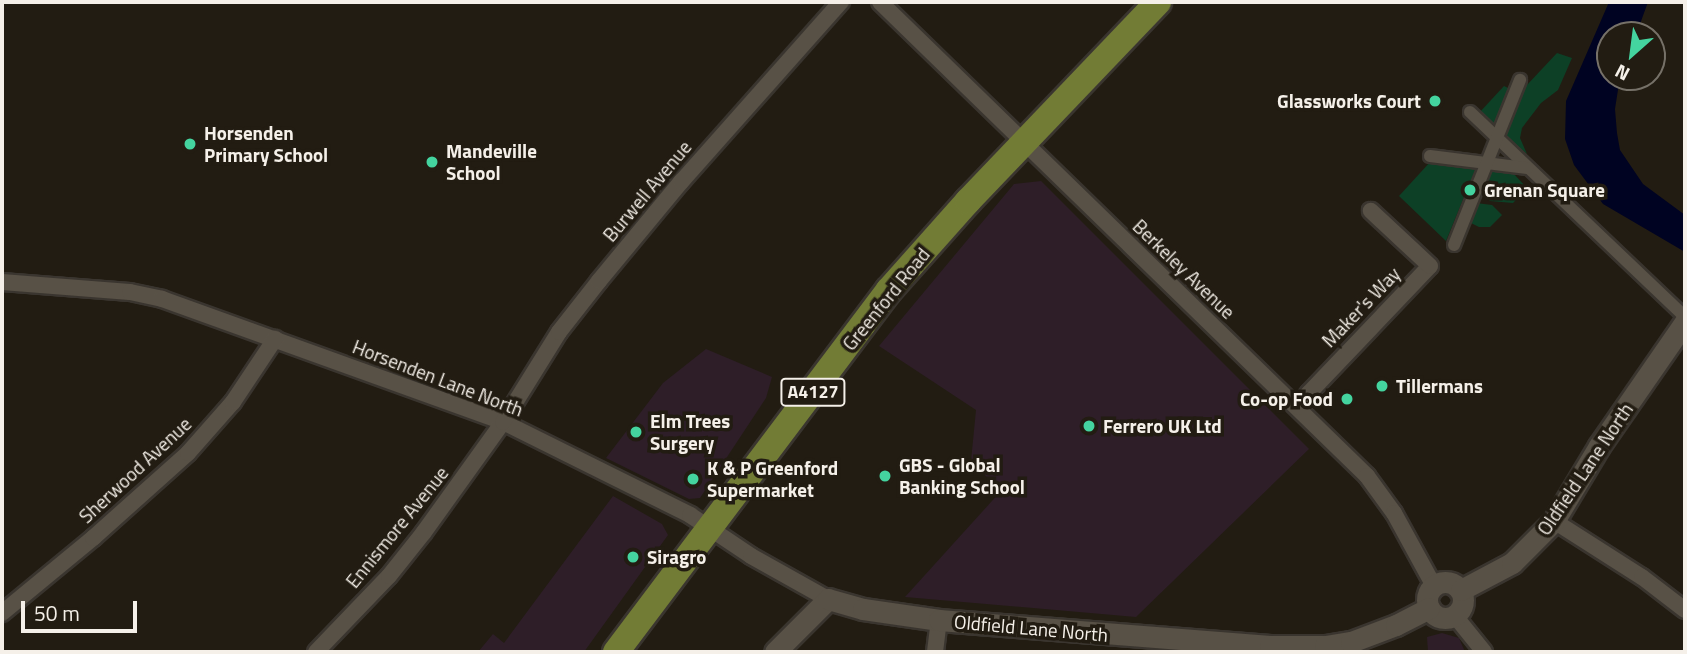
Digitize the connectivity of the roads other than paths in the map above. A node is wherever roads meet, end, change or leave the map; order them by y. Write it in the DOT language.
graph roads {
  1 [pos="841,2"];
  2 [pos="880,2"];
  3 [pos="1158,2"];
  4 [pos="1520,80"];
  5 [pos="1470,112"];
  6 [pos="1496,137"];
  7 [pos="1024,143"];
  8 [pos="1430,156"];
  9 [pos="1486,163"];
  10 [pos="1527,168"];
  11 [pos="1371,211"];
  12 [pos="1454,245"];
  13 [pos="2,282"];
  14 [pos="1685,317"];
  15 [pos="1685,323"];
  16 [pos="275,338"];
  17 [pos="1298,407"];
  18 [pos="503,422"];
  19 [pos="1554,521"];
  20 [pos="711,530"];
  21 [pos="1434,586"];
  22 [pos="1461,590"];
  23 [pos="828,599"];
  24 [pos="1429,608"];
  25 [pos="1685,610"];
  26 [pos="2,612"];
  27 [pos="1455,616"];
  28 [pos="939,620"];
  29 [pos="1326,649"];
  30 [pos="316,652"];
  31 [pos="616,652"];
  32 [pos="775,652"];
  33 [pos="935,652"];
  34 [pos="1483,652"];
  1 -- 18 [label="street, Burwell Avenue"];
  2 -- 7 [label="street, Berkeley Avenue"];
  3 -- 7 [label="main road, Greenford Road / A4127"];
  4 -- 6 [label="street"];
  5 -- 6 [label="street"];
  6 -- 9 [label="street"];
  6 -- 10 [label="street"];
  7 -- 17 [label="street, Berkeley Avenue"];
  7 -- 20 [label="main road, Greenford Road / A4127"];
  8 -- 9 [label="street"];
  9 -- 10 [label="street"];
  9 -- 12 [label="street"];
  10 -- 14 [label="street"];
  11 -- 17 [label="street, Maker's Way"];
  13 -- 16 [label="street, Horsenden Lane North"];
  15 -- 19 [label="street, Oldfield Lane North"];
  16 -- 18 [label="street, Horsenden Lane North"];
  16 -- 26 [label="street, Sherwood Avenue"];
  17 -- 21 [label="street, Berkeley Avenue"];
  18 -- 20 [label="street, Horsenden Lane North"];
  18 -- 30 [label="street, Ennismore Avenue"];
  19 -- 22 [label="street, Oldfield Lane North"];
  19 -- 25 [label="street"];
  20 -- 23 [label="street, Horsenden Lane North"];
  20 -- 31 [label="main road, Greenford Road / A4127"];
  21 -- 22 [label="street"];
  21 -- 24 [label="street"];
  22 -- 27 [label="street"];
  23 -- 28 [label="street, Oldfield Lane North"];
  23 -- 32 [label="street"];
  24 -- 27 [label="street"];
  24 -- 29 [label="street, Oldfield Lane North"];
  27 -- 34 [label="street"];
  28 -- 29 [label="street, Oldfield Lane North"];
  28 -- 33 [label="street"];
}
